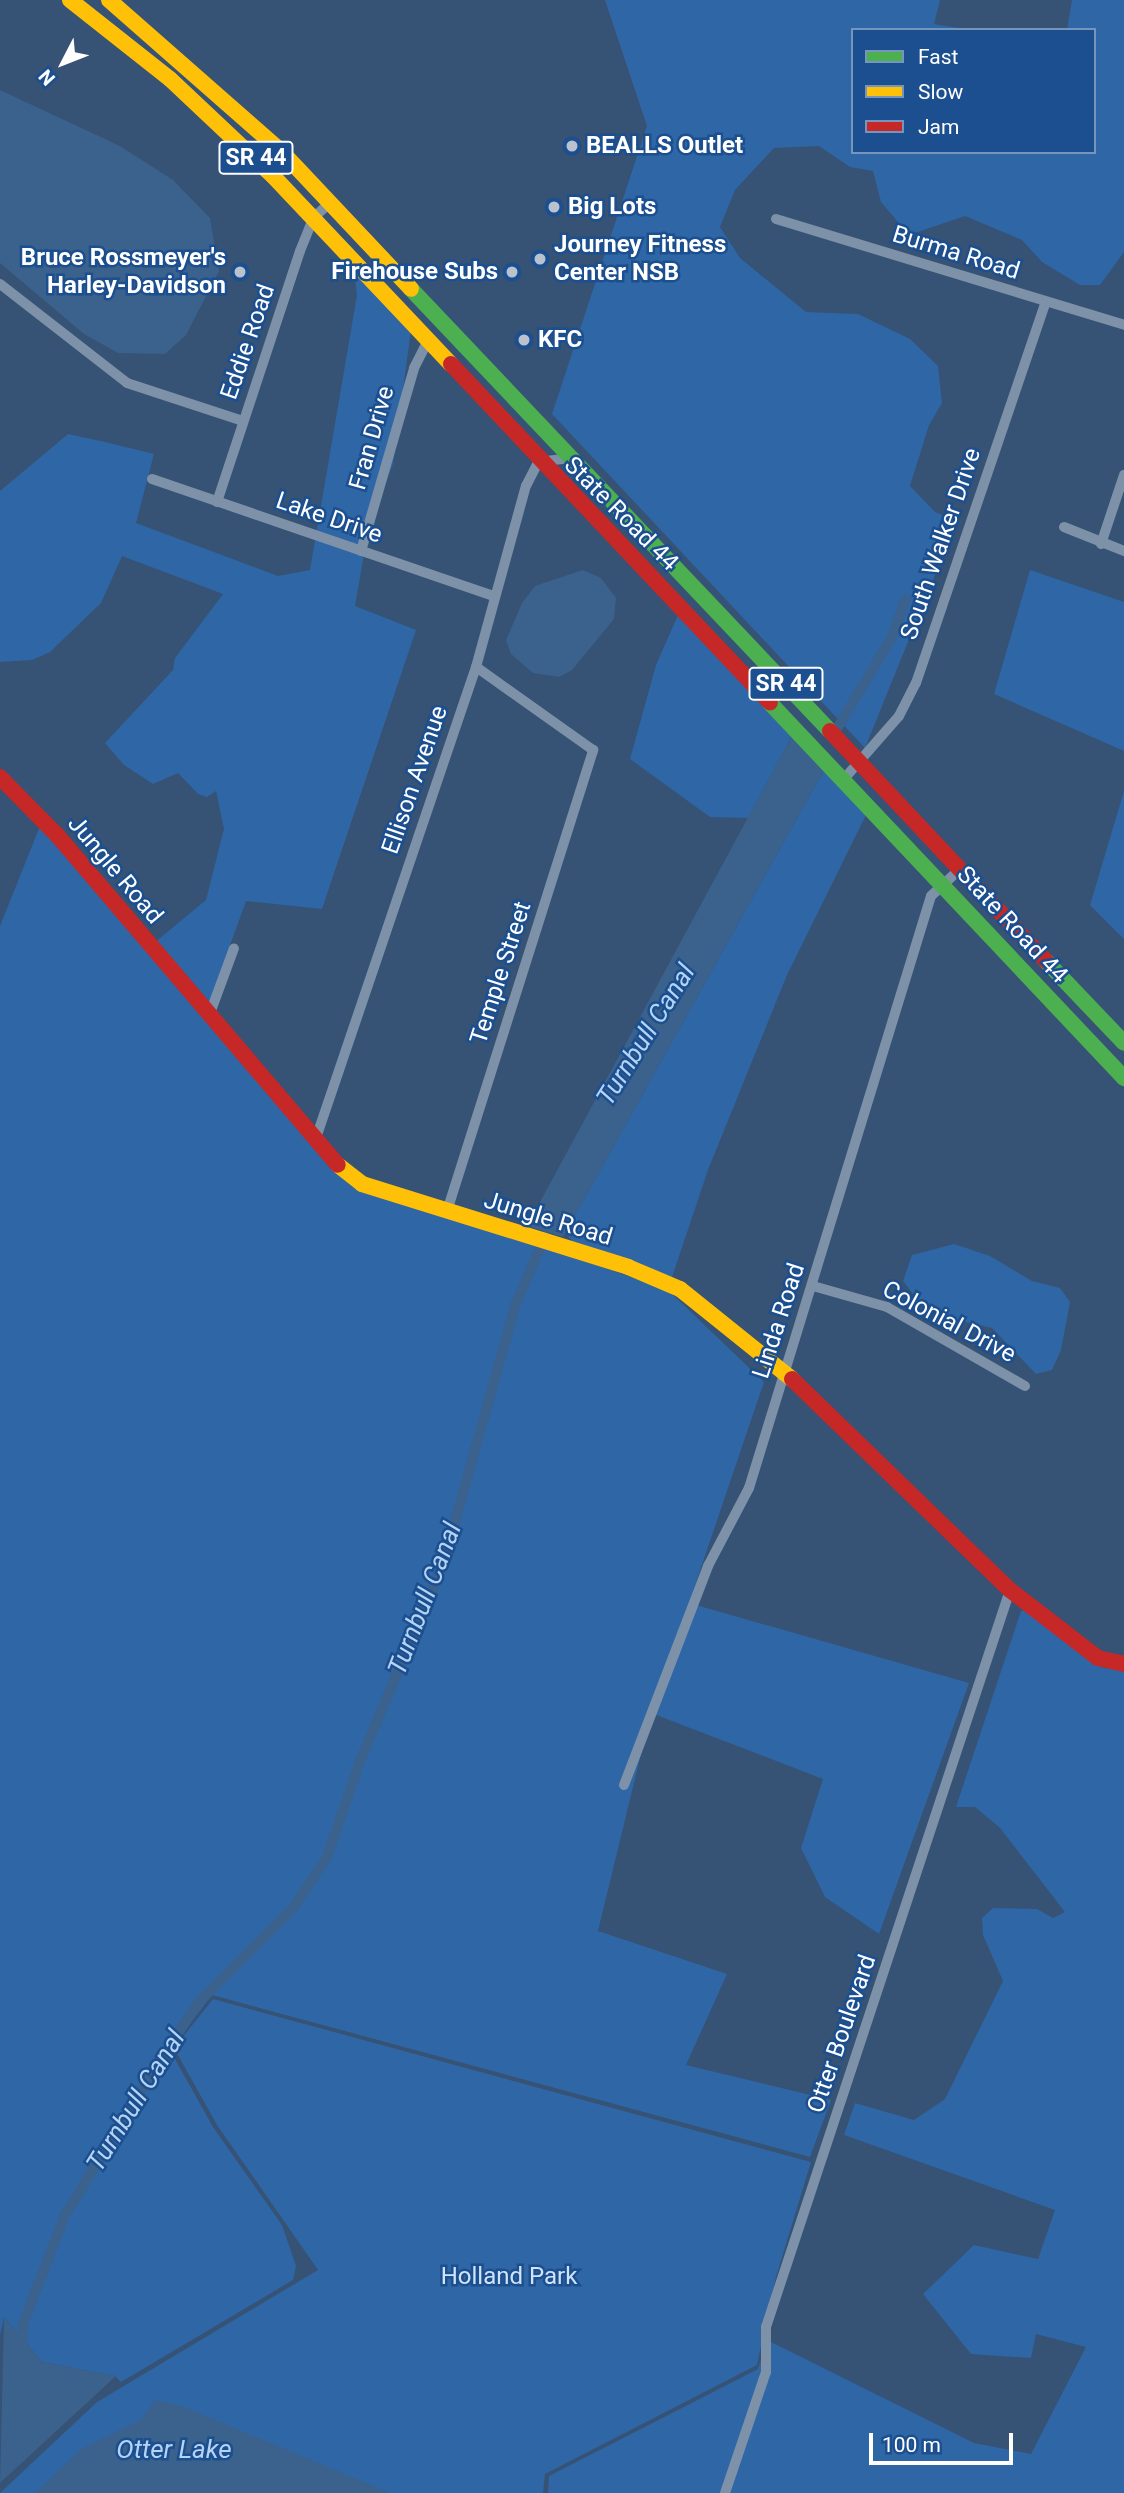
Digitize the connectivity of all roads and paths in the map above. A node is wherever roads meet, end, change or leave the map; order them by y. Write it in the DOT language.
graph roads {
  1 [pos="69,0"];
  2 [pos="109,0"];
  3 [pos="129,15"];
  4 [pos="114,33"];
  5 [pos="331,202"];
  6 [pos="313,218"];
  7 [pos="776,219"];
  8 [pos="0,284"];
  9 [pos="1045,303"];
  10 [pos="1124,325"];
  11 [pos="428,340"];
  12 [pos="243,421"];
  13 [pos="572,458"];
  14 [pos="538,462"];
  15 [pos="1124,475"];
  16 [pos="152,479"];
  17 [pos="217,502"];
  18 [pos="1064,527"];
  19 [pos="1101,544"];
  20 [pos="659,550"];
  21 [pos="361,551"];
  22 [pos="1124,551"];
  23 [pos="643,568"];
  24 [pos="493,596"];
  25 [pos="476,667"];
  26 [pos="857,760"];
  27 [pos="0,777"];
  28 [pos="843,780"];
  29 [pos="960,869"];
  30 [pos="941,883"];
  31 [pos="234,948"];
  32 [pos="209,1016"];
  33 [pos="1124,1043"];
  34 [pos="1124,1078"];
  35 [pos="314,1142"];
  36 [pos="447,1211"];
  37 [pos="813,1286"];
  38 [pos="784,1372"];
  39 [pos="1025,1386"];
  40 [pos="1010,1591"];
  41 [pos="1124,1664"];
  42 [pos="624,1785"];
  43 [pos="725,2493"];
  1 -- 4 [label="main road, State Road 44 / SR 44"];
  2 -- 3 [label="main road, State Road 44 / SR 44"];
  3 -- 4 [label="street"];
  3 -- 5 [label="main road, State Road 44 / SR 44"];
  4 -- 6 [label="main road, State Road 44 / SR 44"];
  5 -- 6 [label="street, Eddie Road"];
  5 -- 13 [label="main road, State Road 44 / SR 44"];
  6 -- 11 [label="main road, State Road 44 / SR 44"];
  6 -- 12 [label="street, Eddie Road"];
  7 -- 9 [label="street, Burma Road"];
  8 -- 12 [label="street"];
  9 -- 10 [label="street, Burma Road"];
  9 -- 26 [label="street, South Walker Drive"];
  11 -- 14 [label="main road, State Road 44 / SR 44"];
  11 -- 21 [label="street, Fran Drive"];
  12 -- 17 [label="street, Eddie Road"];
  13 -- 14 [label="street"];
  13 -- 20 [label="main road, State Road 44 / SR 44"];
  14 -- 23 [label="main road, State Road 44 / SR 44"];
  14 -- 24 [label="street, Ellison Avenue"];
  15 -- 19 [label="street"];
  16 -- 17 [label="street, Lake Drive"];
  17 -- 21 [label="street, Lake Drive"];
  18 -- 19 [label="street"];
  19 -- 22 [label="street"];
  20 -- 23 [label="main road"];
  20 -- 26 [label="main road, State Road 44 / SR 44"];
  21 -- 24 [label="street, Lake Drive"];
  23 -- 28 [label="main road, State Road 44 / SR 44"];
  24 -- 25 [label="street, Ellison Avenue"];
  25 -- 35 [label="street, Ellison Avenue"];
  25 -- 36 [label="street, Temple Street"];
  26 -- 28 [label="street, South Walker Drive"];
  26 -- 29 [label="main road, State Road 44 / SR 44"];
  27 -- 32 [label="main road, Jungle Road"];
  28 -- 30 [label="main road, State Road 44 / SR 44"];
  29 -- 30 [label="street, Linda Road"];
  29 -- 33 [label="main road, State Road 44 / SR 44"];
  30 -- 34 [label="main road, State Road 44 / SR 44"];
  30 -- 37 [label="street, Linda Road"];
  31 -- 32 [label="street"];
  32 -- 35 [label="main road, Jungle Road"];
  35 -- 36 [label="main road, Jungle Road"];
  36 -- 38 [label="main road, Jungle Road"];
  37 -- 38 [label="street, Linda Road"];
  37 -- 39 [label="street, Colonial Drive"];
  38 -- 40 [label="main road, Jungle Road"];
  38 -- 42 [label="street, Linda Road"];
  40 -- 41 [label="main road, Jungle Road"];
  40 -- 43 [label="street, Otter Boulevard"];
}
